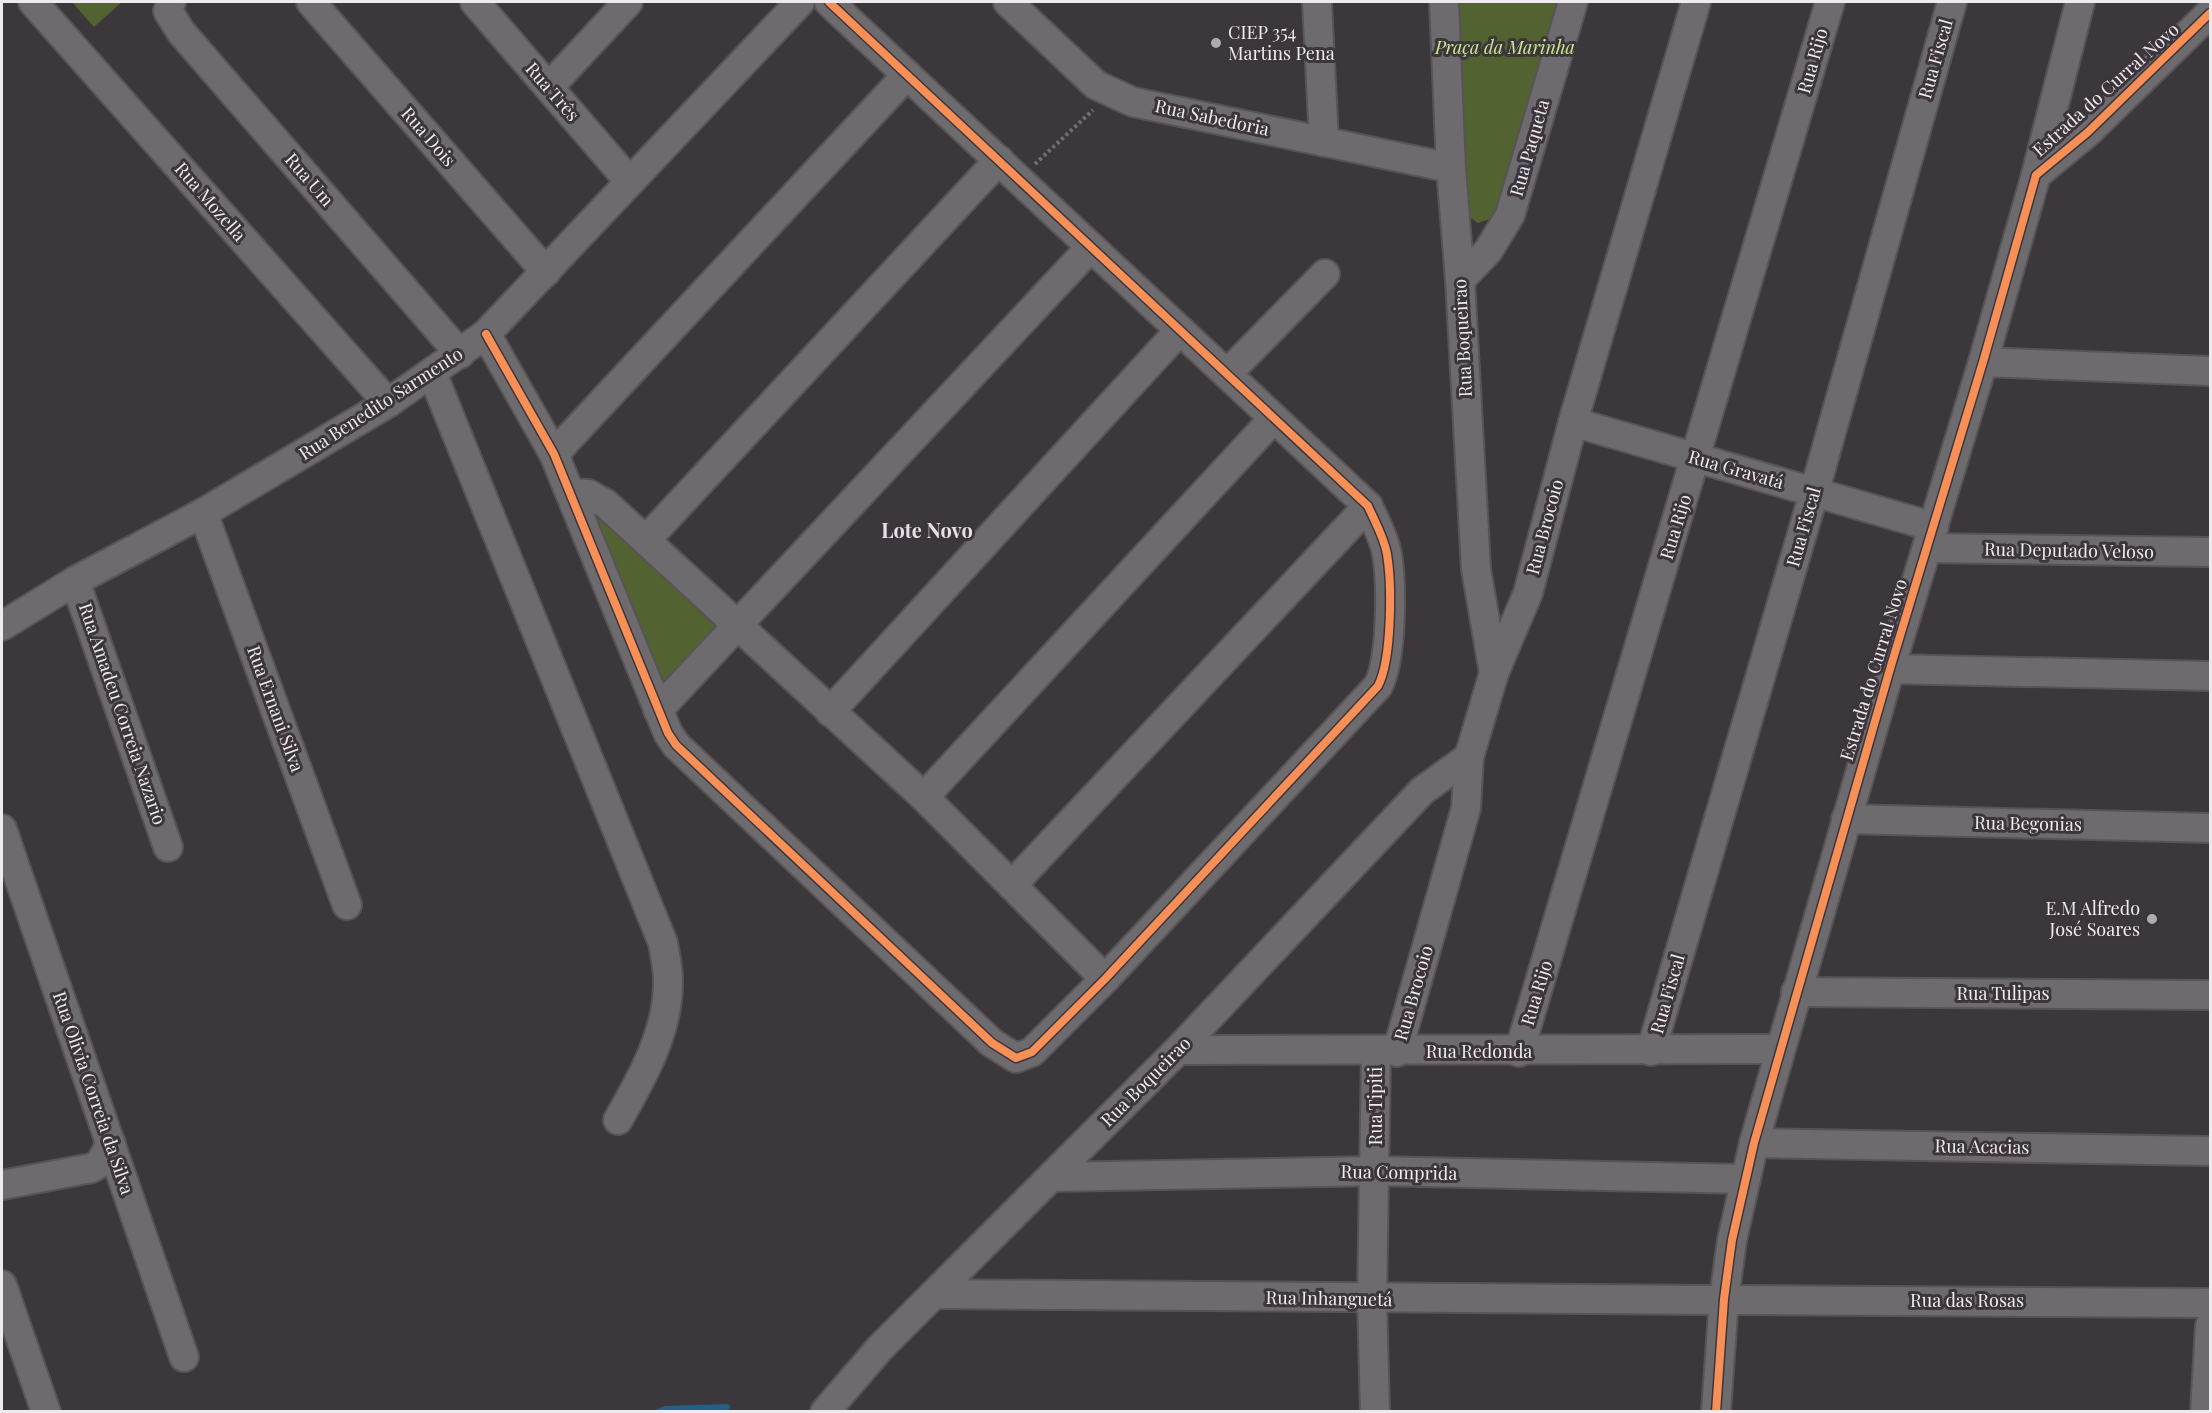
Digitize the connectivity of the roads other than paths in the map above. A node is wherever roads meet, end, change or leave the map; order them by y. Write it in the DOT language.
graph roads {
  1 [pos="33,2"];
  2 [pos="171,2"];
  3 [pos="311,2"];
  4 [pos="475,2"];
  5 [pos="628,2"];
  6 [pos="800,2"];
  7 [pos="829,2"];
  8 [pos="1008,2"];
  9 [pos="1317,2"];
  10 [pos="1443,2"];
  11 [pos="1573,2"];
  12 [pos="1696,2"];
  13 [pos="1830,2"];
  14 [pos="1952,2"];
  15 [pos="2080,2"];
  16 [pos="2211,13"];
  17 [pos="907,75"];
  18 [pos="549,87"];
  19 [pos="1324,142"];
  20 [pos="1451,168"];
  21 [pos="1009,170"];
  22 [pos="2036,174"];
  23 [pos="630,182"];
  24 [pos="1090,246"];
  25 [pos="546,272"];
  26 [pos="1325,274"];
  27 [pos="1461,280"];
  28 [pos="1180,330"];
  29 [pos="486,334"];
  30 [pos="460,354"];
  31 [pos="1983,362"];
  32 [pos="2211,371"];
  33 [pos="432,373"];
  34 [pos="1227,374"];
  35 [pos="388,403"];
  36 [pos="1274,418"];
  37 [pos="1573,422"];
  38 [pos="554,454"];
  39 [pos="1696,458"];
  40 [pos="570,493"];
  41 [pos="1814,493"];
  42 [pos="1368,506"];
  43 [pos="203,513"];
  44 [pos="1930,537"];
  45 [pos="646,540"];
  46 [pos="2211,552"];
  47 [pos="75,581"];
  48 [pos="2,626"];
  49 [pos="739,626"];
  50 [pos="1890,669"];
  51 [pos="1494,673"];
  52 [pos="2211,676"];
  53 [pos="658,710"];
  54 [pos="830,712"];
  55 [pos="1469,757"];
  56 [pos="924,797"];
  57 [pos="1846,819"];
  58 [pos="2211,828"];
  59 [pos="2,829"];
  60 [pos="168,847"];
  61 [pos="9,879"];
  62 [pos="1012,885"];
  63 [pos="347,905"];
  64 [pos="1105,979"];
  65 [pos="1796,992"];
  66 [pos="2211,995"];
  67 [pos="1779,1049"];
  68 [pos="1178,1050"];
  69 [pos="1387,1052"];
  70 [pos="1519,1052"];
  71 [pos="1651,1052"];
  72 [pos="618,1120"];
  73 [pos="1754,1143"];
  74 [pos="111,1144"];
  75 [pos="2211,1150"];
  76 [pos="1376,1171"];
  77 [pos="1052,1177"];
  78 [pos="1746,1179"];
  79 [pos="2,1185"];
  80 [pos="2,1285"];
  81 [pos="935,1294"];
  82 [pos="1724,1299"];
  83 [pos="1372,1300"];
  84 [pos="2211,1303"];
  85 [pos="2211,1326"];
  86 [pos="184,1357"];
  87 [pos="46,1412"];
  88 [pos="825,1412"];
  89 [pos="1375,1412"];
  90 [pos="1716,1412"];
  91 [pos="2205,1412"];
  1 -- 35 [label="street, Rua Mozella"];
  2 -- 30 [label="street, Rua Um"];
  3 -- 25 [label="street, Rua Dois"];
  4 -- 18 [label="street, Rua Três"];
  5 -- 18 [label="street"];
  6 -- 23 [label="street, Rua Benedito Sarmento"];
  7 -- 17 [label="street"];
  8 -- 19 [label="street, Rua Sabedoria"];
  9 -- 19 [label="street"];
  10 -- 20 [label="street, Rua Boqueirao"];
  11 -- 27 [label="street, Rua Paqueta"];
  12 -- 37 [label="street, Rua Brocoio"];
  13 -- 39 [label="street, Rua Rijo"];
  14 -- 41 [label="street, Rua Fiscal"];
  15 -- 22 [label="street, Estrada do Curral Novo"];
  16 -- 22 [label="street, Estrada do Curral Novo"];
  17 -- 21 [label="street"];
  17 -- 38 [label="street"];
  18 -- 23 [label="street, Rua Três"];
  19 -- 20 [label="street, Rua Sabedoria"];
  20 -- 27 [label="street, Rua Boqueirao"];
  21 -- 24 [label="street"];
  21 -- 45 [label="street"];
  22 -- 31 [label="street, Estrada do Curral Novo"];
  23 -- 25 [label="street, Rua Benedito Sarmento"];
  24 -- 28 [label="street"];
  24 -- 49 [label="street"];
  25 -- 29 [label="street, Rua Benedito Sarmento"];
  26 -- 34 [label="street"];
  27 -- 51 [label="street, Rua Boqueirao"];
  28 -- 34 [label="street"];
  28 -- 54 [label="street"];
  29 -- 30 [label="street, Rua Benedito Sarmento"];
  29 -- 38 [label="street"];
  30 -- 33 [label="street, Rua Benedito Sarmento"];
  31 -- 32 [label="street"];
  31 -- 44 [label="street, Estrada do Curral Novo"];
  33 -- 35 [label="street, Rua Benedito Sarmento"];
  33 -- 72 [label="street"];
  34 -- 36 [label="street"];
  35 -- 43 [label="street, Rua Benedito Sarmento"];
  36 -- 42 [label="street"];
  36 -- 56 [label="street"];
  37 -- 39 [label="street, Rua Gravatá"];
  37 -- 51 [label="street, Rua Brocoio"];
  38 -- 40 [label="street"];
  39 -- 41 [label="street, Rua Gravatá"];
  39 -- 70 [label="street, Rua Rijo"];
  40 -- 45 [label="street"];
  40 -- 53 [label="street"];
  41 -- 44 [label="street, Rua Gravatá"];
  41 -- 71 [label="street, Rua Fiscal"];
  42 -- 62 [label="street"];
  42 -- 64 [label="street"];
  43 -- 47 [label="street, Rua Benedito Sarmento"];
  43 -- 63 [label="street, Rua Ernani Silva"];
  44 -- 46 [label="street, Rua Deputado Veloso"];
  44 -- 50 [label="street, Estrada do Curral Novo"];
  45 -- 49 [label="street"];
  47 -- 48 [label="street, Rua Benedito Sarmento"];
  47 -- 60 [label="street, Rua Amadeu Correia Nazario"];
  49 -- 53 [label="street"];
  49 -- 54 [label="street"];
  50 -- 52 [label="street"];
  50 -- 57 [label="street, Estrada do Curral Novo"];
  51 -- 55 [label="street, Rua Brocoio"];
  53 -- 64 [label="street"];
  54 -- 56 [label="street"];
  55 -- 68 [label="street, Rua Boqueirao"];
  55 -- 69 [label="street, Rua Brocoio"];
  56 -- 62 [label="street"];
  57 -- 58 [label="street, Rua Begonias"];
  57 -- 65 [label="street, Estrada do Curral Novo"];
  59 -- 61 [label="street, Rua Olivia Correia da Silva"];
  61 -- 74 [label="street, Rua Olivia Correia da Silva"];
  62 -- 64 [label="street"];
  65 -- 66 [label="street, Rua Tulipas"];
  65 -- 67 [label="street, Estrada do Curral Novo"];
  67 -- 71 [label="street, Rua Redonda"];
  67 -- 73 [label="street, Estrada do Curral Novo"];
  68 -- 69 [label="street, Rua Redonda"];
  68 -- 77 [label="street, Rua Boqueirao"];
  69 -- 70 [label="street, Rua Redonda"];
  69 -- 76 [label="street, Rua Tipiti"];
  70 -- 71 [label="street, Rua Redonda"];
  73 -- 75 [label="street, Rua Acacias"];
  73 -- 78 [label="street, Estrada do Curral Novo"];
  74 -- 79 [label="street"];
  74 -- 86 [label="street, Rua Olivia Correia da Silva"];
  76 -- 77 [label="street, Rua Comprida"];
  76 -- 78 [label="street, Rua Comprida"];
  76 -- 83 [label="street, Rua Tipiti"];
  77 -- 81 [label="street, Rua Boqueirao"];
  78 -- 82 [label="street, Estrada do Curral Novo"];
  80 -- 87 [label="street"];
  81 -- 83 [label="street, Rua Inhanguetá"];
  81 -- 88 [label="street, Rua Boqueirao"];
  82 -- 83 [label="street, Rua Inhanguetá"];
  82 -- 84 [label="street, Rua das Rosas"];
  82 -- 90 [label="street, Estrada do Curral Novo"];
  83 -- 89 [label="street, Rua Tipiti"];
  85 -- 91 [label="street"];
}
